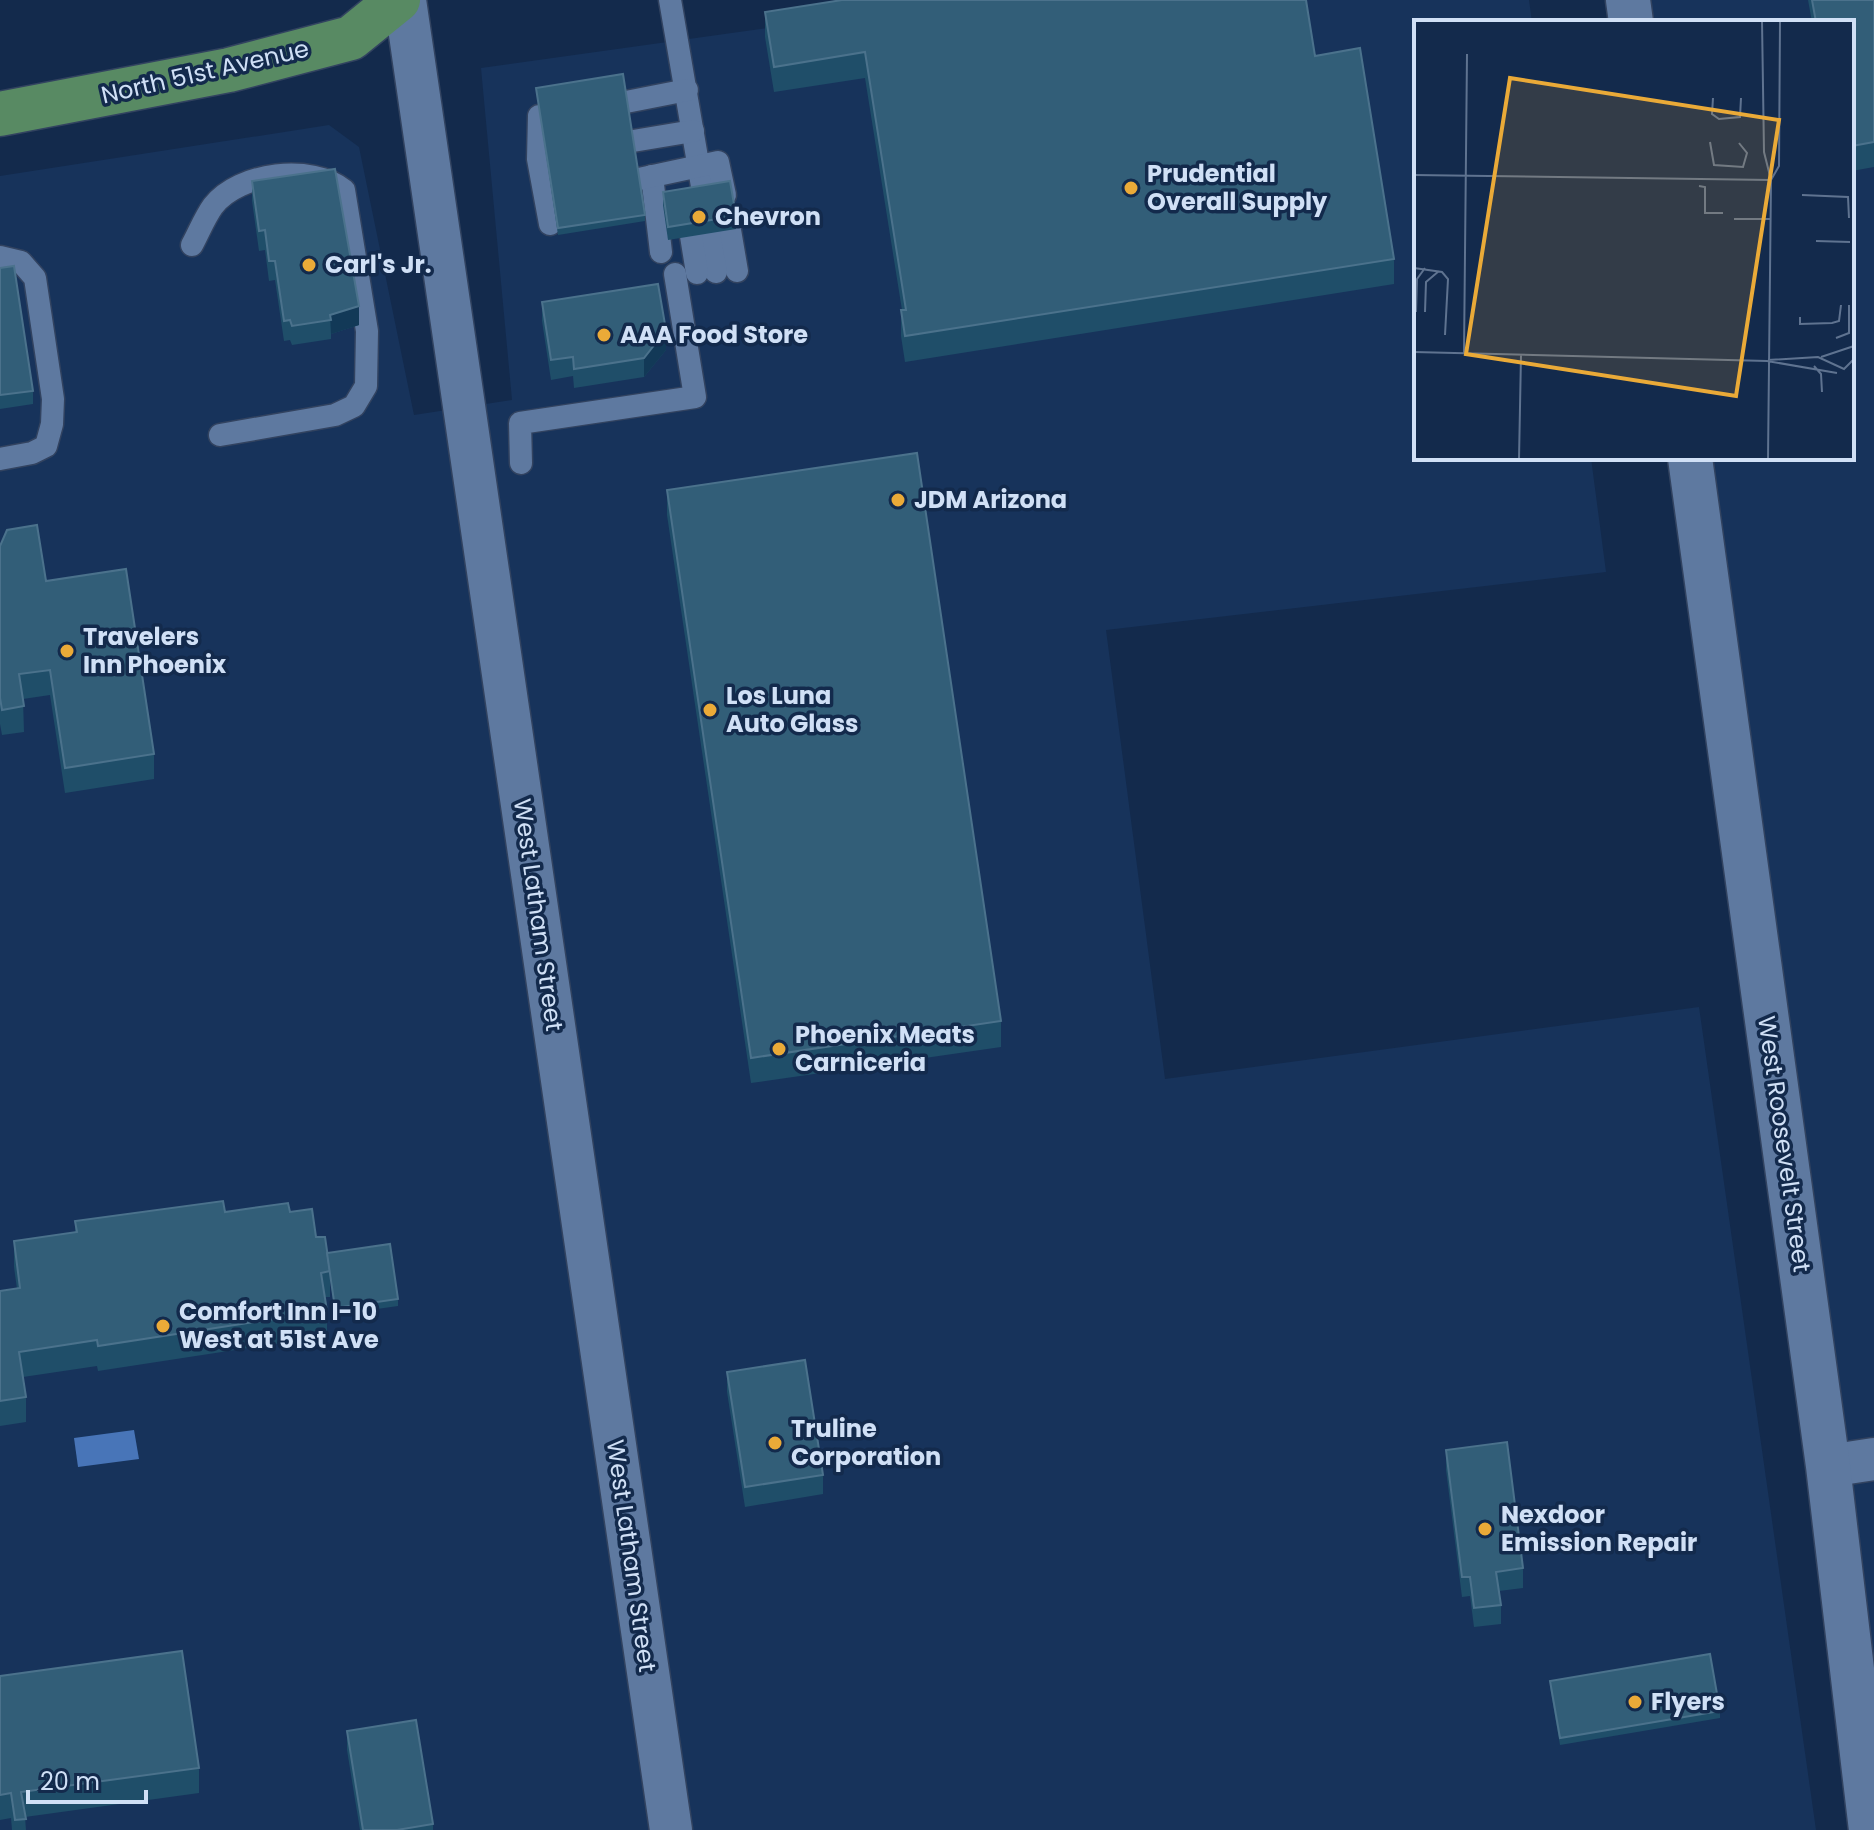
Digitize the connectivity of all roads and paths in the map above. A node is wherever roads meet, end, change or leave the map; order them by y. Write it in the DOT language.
graph roads {
  1 [pos="398,0"];
  2 [pos="405,0"];
  3 [pos="670,0"];
  4 [pos="1628,0"];
  5 [pos="1631,20"];
  6 [pos="687,90"];
  7 [pos="626,102"];
  8 [pos="0,114"];
  9 [pos="539,116"];
  10 [pos="693,131"];
  11 [pos="633,141"];
  12 [pos="689,169"];
  13 [pos="550,224"];
  14 [pos="710,233"];
  15 [pos="192,245"];
  16 [pos="661,252"];
  17 [pos="0,257"];
  18 [pos="220,435"];
  19 [pos="0,459"];
  20 [pos="1690,460"];
  21 [pos="521,463"];
  22 [pos="1874,1459"];
  23 [pos="1828,1466"];
  24 [pos="671,1830"];
  25 [pos="1871,1830"];
  1 -- 8 [label="main road, North 51st Avenue"];
  2 -- 24 [label="street, West Latham Street"];
  3 -- 6 [label="lane"];
  4 -- 5 [label="street"];
  6 -- 7 [label="lane"];
  6 -- 10 [label="lane"];
  9 -- 13 [label="lane"];
  10 -- 11 [label="lane"];
  10 -- 12 [label="lane"];
  12 -- 12 [label="lane"];
  12 -- 16 [label="lane"];
  14 -- 21 [label="lane"];
  15 -- 18 [label="lane"];
  17 -- 19 [label="lane"];
  20 -- 23 [label="street, West Roosevelt Street"];
  22 -- 23 [label="street"];
  23 -- 25 [label="street, West Roosevelt Street"];
}
